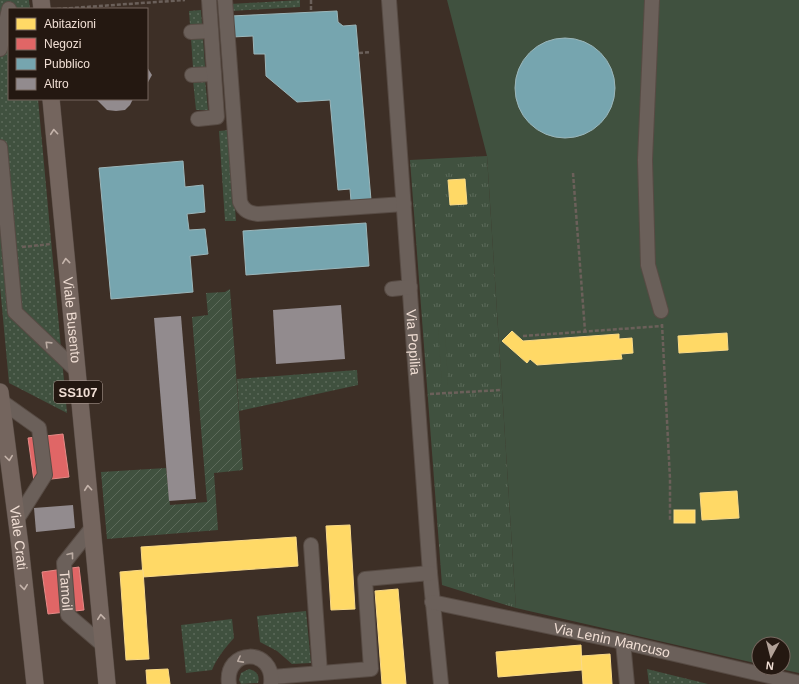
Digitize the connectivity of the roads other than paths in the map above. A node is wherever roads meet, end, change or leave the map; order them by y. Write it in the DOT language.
graph roads {
  1 [pos="209,0"];
  2 [pos="224,0"];
  3 [pos="389,0"];
  4 [pos="652,0"];
  5 [pos="8,13"];
  6 [pos="211,31"];
  7 [pos="191,32"];
  8 [pos="0,49"];
  9 [pos="214,74"];
  10 [pos="192,75"];
  11 [pos="51,100"];
  12 [pos="198,118"];
  13 [pos="0,147"];
  14 [pos="404,204"];
  15 [pos="410,287"];
  16 [pos="392,289"];
  17 [pos="661,311"];
  18 [pos="76,371"];
  19 [pos="1,397"];
  20 [pos="16,520"];
  21 [pos="91,529"];
  22 [pos="311,545"];
  23 [pos="430,573"];
  24 [pos="432,602"];
  25 [pos="623,642"];
  26 [pos="103,645"];
  27 [pos="320,674"];
  28 [pos="272,681"];
  29 [pos="794,683"];
  30 [pos="35,684"];
  31 [pos="107,684"];
  32 [pos="228,684"];
  33 [pos="441,684"];
  34 [pos="627,684"];
  1 -- 6 [label="street"];
  2 -- 14 [label="street"];
  3 -- 14 [label="street, Via Popilia"];
  4 -- 17 [label="street"];
  5 -- 8 [label="street"];
  6 -- 7 [label="street"];
  6 -- 9 [label="street"];
  9 -- 10 [label="street"];
  9 -- 12 [label="street"];
  18 -- 11 [label="main road, Viale Busento / SS107, one-way"];
  18 -- 13 [label="street, one-way"];
  14 -- 15 [label="street, Via Popilia"];
  15 -- 16 [label="street"];
  15 -- 23 [label="street, Via Popilia"];
  21 -- 18 [label="main road, Viale Busento / SS107, one-way"];
  19 -- 20 [label="main road, Viale Crati, one-way"];
  19 -- 20 [label="street"];
  20 -- 30 [label="main road, Viale Crati, one-way"];
  26 -- 21 [label="main road, Viale Busento / SS107, one-way"];
  26 -- 21 [label="street, Tamoil, one-way"];
  22 -- 27 [label="street"];
  23 -- 24 [label="street, Via Popilia"];
  23 -- 27 [label="street"];
  24 -- 25 [label="street, Via Lenin Mancuso"];
  24 -- 33 [label="street, Via Popilia"];
  25 -- 29 [label="street, Via Lenin Mancuso"];
  25 -- 34 [label="street"];
  26 -- 31 [label="main road, Viale Busento / SS107"];
  27 -- 28 [label="street"];
  28 -- 32 [label="street, one-way"];
}
